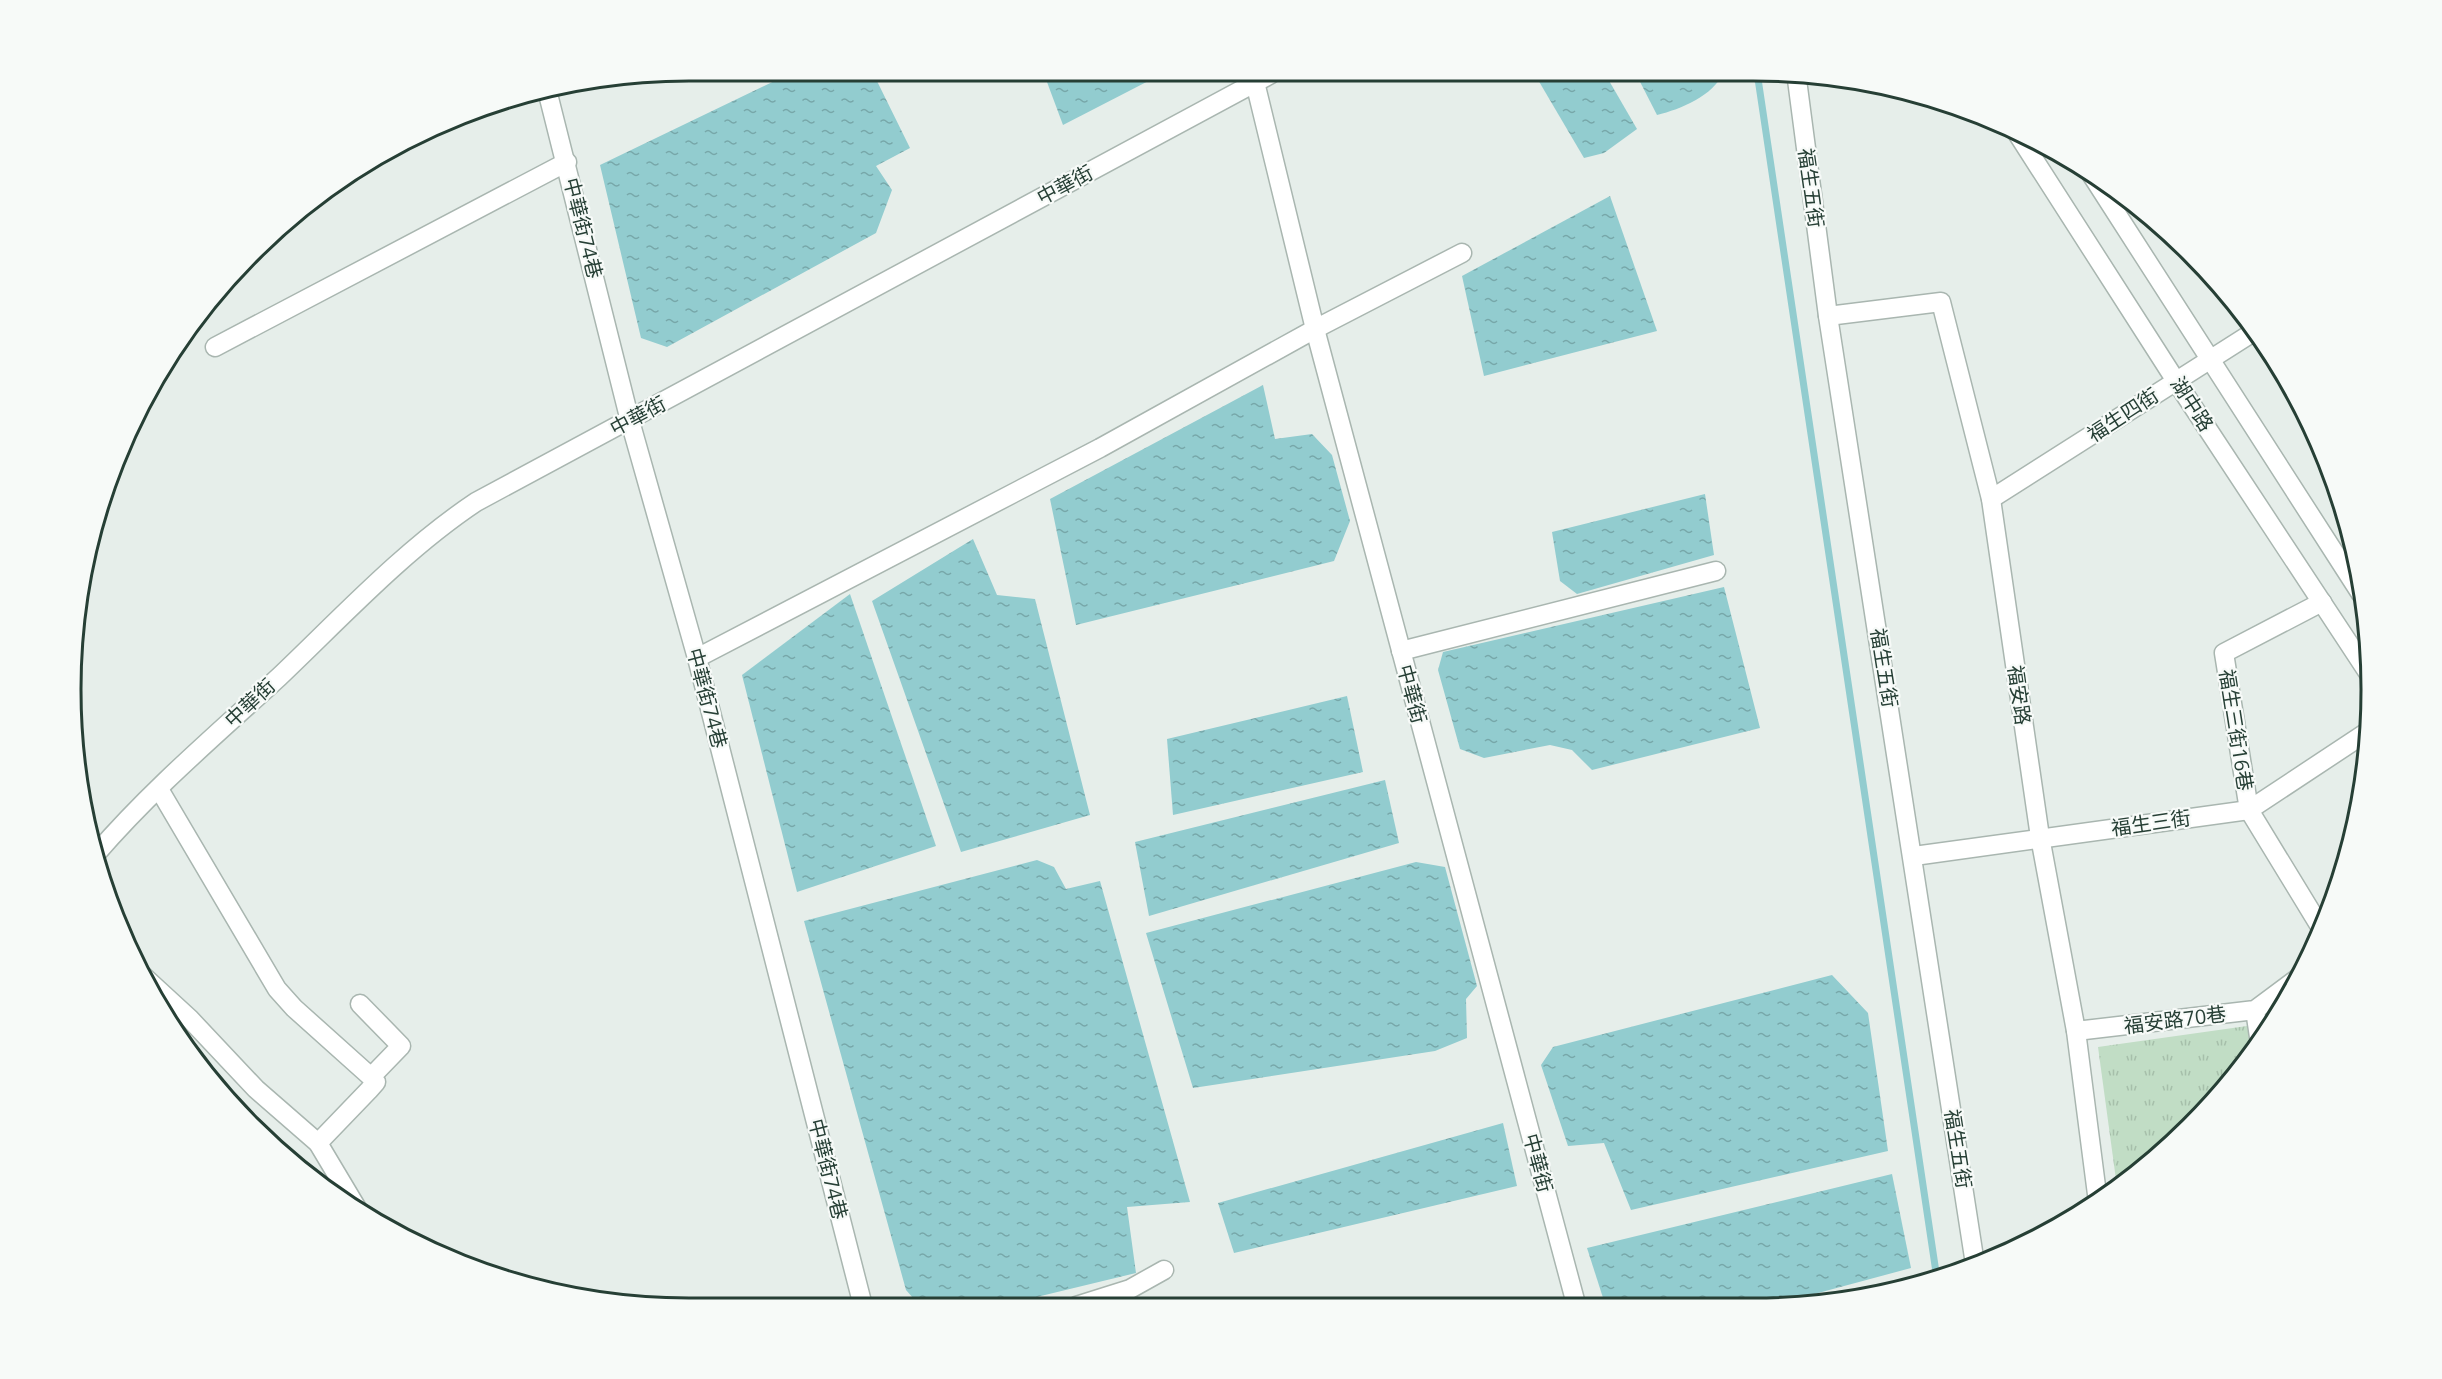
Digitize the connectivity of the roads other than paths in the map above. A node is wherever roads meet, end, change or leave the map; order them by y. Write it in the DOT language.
graph roads {
  1 [pos="1251,81"];
  2 [pos="1261,81"];
  3 [pos="1797,83"];
  4 [pos="549,98"];
  5 [pos="2025,146"];
  6 [pos="567,162"];
  7 [pos="2103,192"];
  8 [pos="1462,253"];
  9 [pos="1828,316"];
  10 [pos="1315,329"];
  11 [pos="2247,336"];
  12 [pos="215,347"];
  13 [pos="2210,361"];
  14 [pos="2176,381"];
  15 [pos="630,421"];
  16 [pos="1991,499"];
  17 [pos="1716,572"];
  18 [pos="2350,577"];
  19 [pos="2322,602"];
  20 [pos="1401,651"];
  21 [pos="697,658"];
  22 [pos="2360,661"];
  23 [pos="2359,737"];
  24 [pos="159,789"];
  25 [pos="2248,810"];
  26 [pos="2040,837"];
  27 [pos="102,848"];
  28 [pos="1914,856"];
  29 [pos="2316,920"];
  30 [pos="2281,991"];
  31 [pos="163,994"];
  32 [pos="360,1004"];
  33 [pos="2255,1010"];
  34 [pos="2258,1028"];
  35 [pos="2076,1031"];
  36 [pos="371,1077"];
  37 [pos="318,1143"];
  38 [pos="2097,1191"];
  39 [pos="348,1193"];
  40 [pos="1974,1256"];
  41 [pos="1164,1270"];
  42 [pos="861,1298"];
  43 [pos="1103,1298"];
  44 [pos="1574,1298"];
  1 -- 15 [label="street, 中華街"];
  2 -- 10 [label="street, 中華街"];
  3 -- 9 [label="street, 福生五街"];
  4 -- 6 [label="street, 中華街74巷"];
  5 -- 14 [label="street, 湖中路"];
  6 -- 12 [label="street"];
  6 -- 15 [label="street, 中華街74巷"];
  7 -- 13 [label="street, 湖中路"];
  8 -- 10 [label="street"];
  9 -- 16 [label="street, 福安路"];
  9 -- 28 [label="street, 福生五街"];
  10 -- 20 [label="street, 中華街"];
  10 -- 21 [label="street"];
  11 -- 13 [label="street, 福生四街"];
  13 -- 14 [label="street, 福生四街"];
  13 -- 18 [label="street, 湖中路"];
  14 -- 16 [label="street, 福生四街"];
  14 -- 19 [label="street, 湖中路"];
  15 -- 21 [label="street, 中華街74巷"];
  15 -- 24 [label="street, 中華街"];
  16 -- 26 [label="street, 福安路"];
  17 -- 20 [label="street"];
  19 -- 22 [label="street, 湖中路"];
  19 -- 25 [label="street, 福生三街16巷"];
  20 -- 44 [label="street, 中華街"];
  21 -- 42 [label="street, 中華街74巷"];
  23 -- 25 [label="street, 福生三街"];
  24 -- 27 [label="street, 中華街"];
  24 -- 36 [label="street"];
  25 -- 26 [label="street, 福生三街"];
  25 -- 29 [label="street"];
  26 -- 28 [label="street, 福生三街"];
  26 -- 35 [label="street, 福安路"];
  28 -- 40 [label="street, 福生五街"];
  30 -- 33 [label="street, 福安路70巷"];
  31 -- 37 [label="street"];
  32 -- 36 [label="street"];
  33 -- 34 [label="street"];
  33 -- 35 [label="street, 福安路70巷"];
  35 -- 38 [label="street, 福安路"];
  36 -- 37 [label="street"];
  37 -- 39 [label="street"];
  41 -- 43 [label="street"];
}
